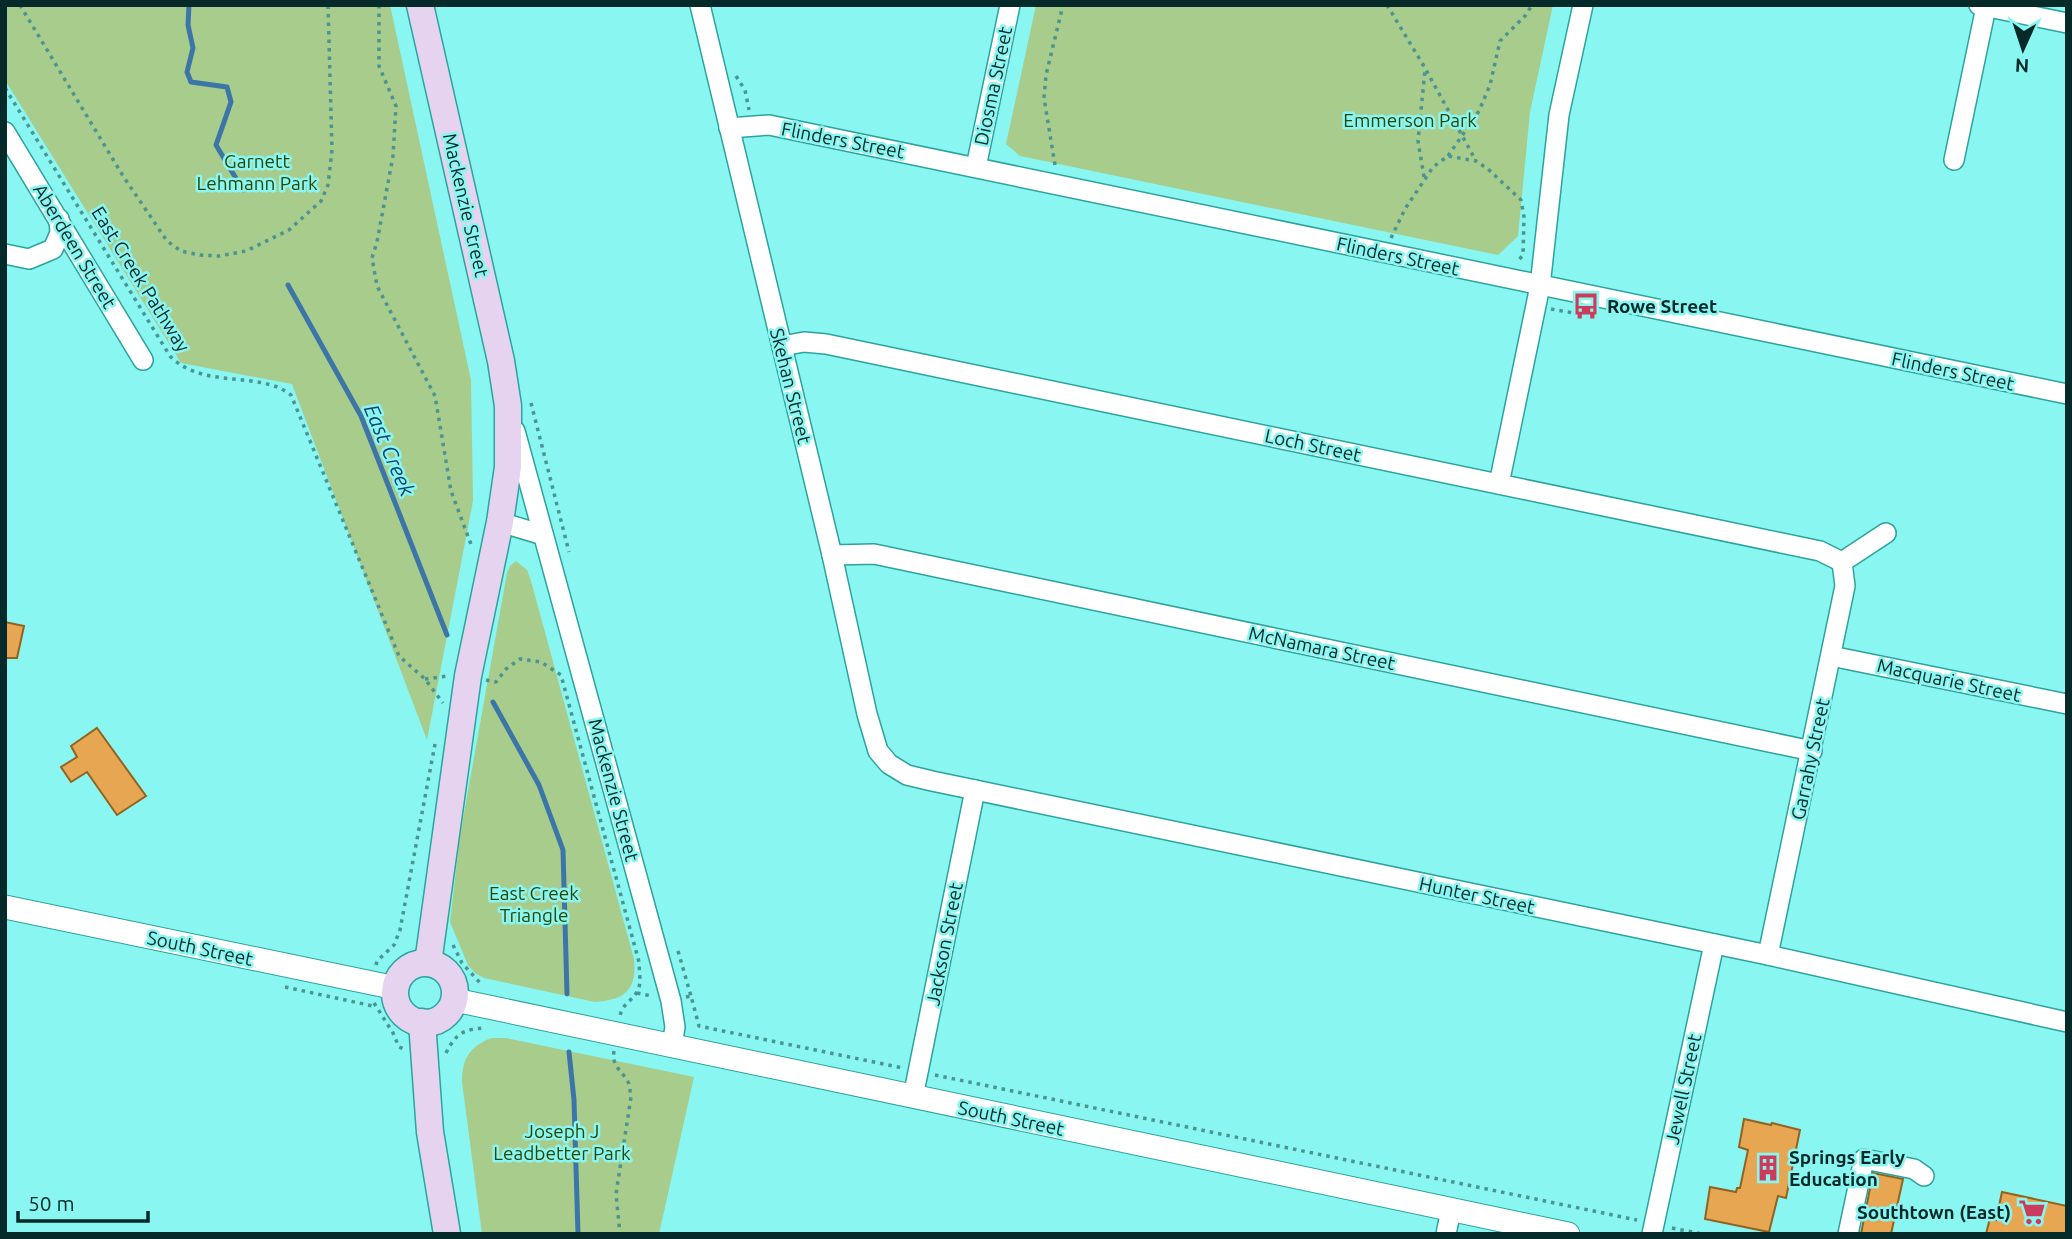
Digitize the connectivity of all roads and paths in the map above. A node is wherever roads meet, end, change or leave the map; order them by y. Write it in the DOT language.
graph roads {
  1 [pos="20,5"];
  2 [pos="328,5"];
  3 [pos="379,5"];
  4 [pos="420,5"];
  5 [pos="700,5"];
  6 [pos="1010,5"];
  7 [pos="1063,5"];
  8 [pos="1387,5"];
  9 [pos="1532,5"];
  10 [pos="1583,5"];
  11 [pos="1982,6"];
  12 [pos="2067,23"];
  13 [pos="1425,68"];
  14 [pos="5,88"];
  15 [pos="729,128"];
  16 [pos="5,132"];
  17 [pos="1463,136"];
  18 [pos="1448,156"];
  19 [pos="1954,160"];
  20 [pos="1476,161"];
  21 [pos="976,167"];
  22 [pos="1043,167"];
  23 [pos="1424,179"];
  24 [pos="59,219"];
  25 [pos="1404,240"];
  26 [pos="1389,246"];
  27 [pos="5,254"];
  28 [pos="1510,264"];
  29 [pos="1540,286"];
  30 [pos="782,346"];
  31 [pos="143,360"];
  32 [pos="2067,394"];
  33 [pos="518,399"];
  34 [pos="1499,484"];
  35 [pos="500,522"];
  36 [pos="1886,533"];
  37 [pos="543,535"];
  38 [pos="832,555"];
  39 [pos="471,558"];
  40 [pos="571,562"];
  41 [pos="1842,562"];
  42 [pos="1831,656"];
  43 [pos="468,676"];
  44 [pos="445,690"];
  45 [pos="2067,704"];
  46 [pos="435,743"];
  47 [pos="1811,751"];
  48 [pos="889,765"];
  49 [pos="975,790"];
  50 [pos="5,907"];
  51 [pos="450,937"];
  52 [pos="676,943"];
  53 [pos="1714,944"];
  54 [pos="1768,955"];
  55 [pos="428,963"];
  56 [pos="376,967"];
  57 [pos="482,985"];
  58 [pos="637,993"];
  59 [pos="385,995"];
  60 [pos="681,998"];
  61 [pos="455,1000"];
  62 [pos="422,1022"];
  63 [pos="2067,1022"];
  64 [pos="488,1028"];
  65 [pos="617,1035"];
  66 [pos="672,1046"];
  67 [pos="407,1049"];
  68 [pos="441,1053"];
  69 [pos="918,1072"];
  70 [pos="913,1097"];
  71 [pos="1924,1176"];
  72 [pos="1451,1210"];
  73 [pos="1653,1229"];
  74 [pos="447,1234"];
  75 [pos="620,1234"];
  76 [pos="1446,1234"];
  77 [pos="1568,1234"];
  78 [pos="1702,1234"];
  79 [pos="1848,1234"];
  1 -- 2 [label="path"];
  3 -- 39 [label="path"];
  4 -- 33 [label="main road, Mackenzie Street"];
  5 -- 15 [label="street, Skehan Street"];
  6 -- 21 [label="street, Diosma Street"];
  7 -- 22 [label="path"];
  8 -- 13 [label="path"];
  9 -- 17 [label="path"];
  10 -- 29 [label="street"];
  11 -- 12 [label="street"];
  11 -- 19 [label="street"];
  13 -- 17 [label="path"];
  13 -- 23 [label="path"];
  14 -- 44 [label="path, East Creek Pathway"];
  15 -- 21 [label="street, Flinders Street"];
  15 -- 30 [label="street, Skehan Street"];
  16 -- 24 [label="street, Aberdeen Street"];
  17 -- 18 [label="path"];
  17 -- 20 [label="path"];
  18 -- 20 [label="path"];
  18 -- 23 [label="path"];
  20 -- 28 [label="path"];
  21 -- 26 [label="street, Flinders Street"];
  23 -- 26 [label="path"];
  24 -- 27 [label="street"];
  24 -- 31 [label="street, Aberdeen Street"];
  25 -- 26 [label="path"];
  26 -- 29 [label="street, Flinders Street"];
  29 -- 32 [label="street, Flinders Street"];
  29 -- 34 [label="street"];
  30 -- 34 [label="street, Loch Street"];
  30 -- 38 [label="street, Skehan Street"];
  33 -- 35 [label="main road, Mackenzie Street"];
  33 -- 37 [label="street, Mackenzie Street"];
  33 -- 40 [label="path"];
  34 -- 41 [label="street, Loch Street"];
  35 -- 37 [label="street"];
  35 -- 43 [label="main road, Mackenzie Street"];
  36 -- 41 [label="street"];
  37 -- 60 [label="street, Mackenzie Street"];
  38 -- 47 [label="street, McNamara Street"];
  38 -- 48 [label="street, Skehan Street"];
  41 -- 42 [label="street, Garrahy Street"];
  42 -- 45 [label="street, Macquarie Street"];
  42 -- 47 [label="street, Garrahy Street"];
  43 -- 55 [label="main road, Mackenzie Street"];
  43 -- 58 [label="path"];
  46 -- 56 [label="path"];
  47 -- 54 [label="street, Garrahy Street"];
  48 -- 49 [label="street, Hunter Street"];
  49 -- 53 [label="street, Hunter Street"];
  49 -- 69 [label="street, Jackson Street"];
  50 -- 59 [label="street, South Street"];
  51 -- 57 [label="path"];
  52 -- 60 [label="path"];
  53 -- 54 [label="street, Hunter Street"];
  53 -- 73 [label="street, Jewell Street"];
  54 -- 63 [label="street, Hunter Street"];
  55 -- 59 [label="main road"];
  55 -- 61 [label="main road"];
  58 -- 60 [label="path"];
  58 -- 65 [label="path"];
  59 -- 62 [label="main road"];
  59 -- 67 [label="path"];
  60 -- 66 [label="street, Mackenzie Street"];
  60 -- 69 [label="path"];
  61 -- 62 [label="main road"];
  61 -- 65 [label="street, South Street"];
  62 -- 74 [label="main road"];
  64 -- 68 [label="path"];
  65 -- 66 [label="street, South Street"];
  65 -- 75 [label="path"];
  66 -- 70 [label="street, South Street"];
  69 -- 70 [label="street, Jackson Street"];
  69 -- 73 [label="path"];
  70 -- 72 [label="street, South Street"];
  71 -- 79 [label="street"];
  72 -- 76 [label="street"];
  72 -- 77 [label="street, South Street"];
  73 -- 78 [label="path"];
}
